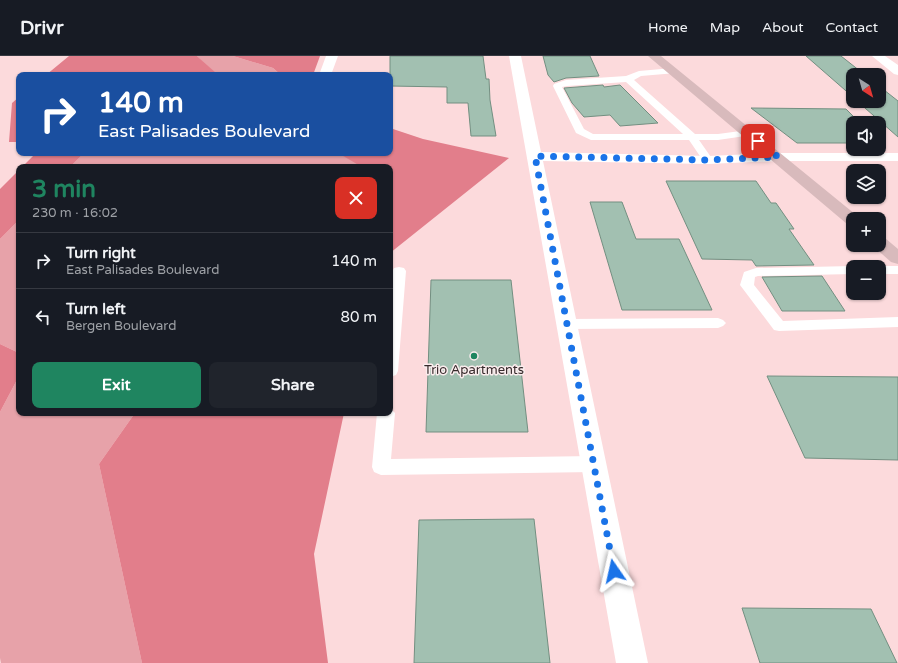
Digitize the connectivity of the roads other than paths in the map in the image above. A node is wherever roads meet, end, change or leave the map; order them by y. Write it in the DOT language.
graph roads {
  1 [pos="332,56"];
  2 [pos="515,56"];
  3 [pos="654,56"];
  4 [pos="878,56"];
  5 [pos="672,71"];
  6 [pos="898,71"];
  7 [pos="326,72"];
  8 [pos="628,79"];
  9 [pos="748,133"];
  10 [pos="692,137"];
  11 [pos="535,156"];
  12 [pos="778,157"];
  13 [pos="898,157"];
  14 [pos="708,160"];
  15 [pos="846,214"];
  16 [pos="886,248"];
  17 [pos="898,258"];
  18 [pos="846,270"];
  19 [pos="886,270"];
  20 [pos="898,270"];
  21 [pos="399,271"];
  22 [pos="898,322"];
  23 [pos="718,323"];
  24 [pos="567,324"];
  25 [pos="393,338"];
  26 [pos="386,416"];
  27 [pos="594,464"];
  28 [pos="632,663"];
  1 -- 7 [label="street"];
  2 -- 11 [label="street"];
  3 -- 5 [label="main road"];
  4 -- 6 [label="street"];
  5 -- 8 [label="lane"];
  5 -- 9 [label="main road"];
  8 -- 10 [label="lane"];
  8 -- 10 [label="lane"];
  9 -- 10 [label="lane"];
  9 -- 12 [label="main road"];
  10 -- 14 [label="lane"];
  11 -- 14 [label="street"];
  11 -- 24 [label="street"];
  12 -- 13 [label="street"];
  12 -- 14 [label="street"];
  12 -- 15 [label="main road"];
  16 -- 17 [label="main road"];
  18 -- 22 [label="lane"];
  19 -- 20 [label="lane"];
  21 -- 25 [label="lane"];
  23 -- 24 [label="lane"];
  24 -- 27 [label="street"];
  26 -- 27 [label="lane"];
  27 -- 28 [label="street"];
}
